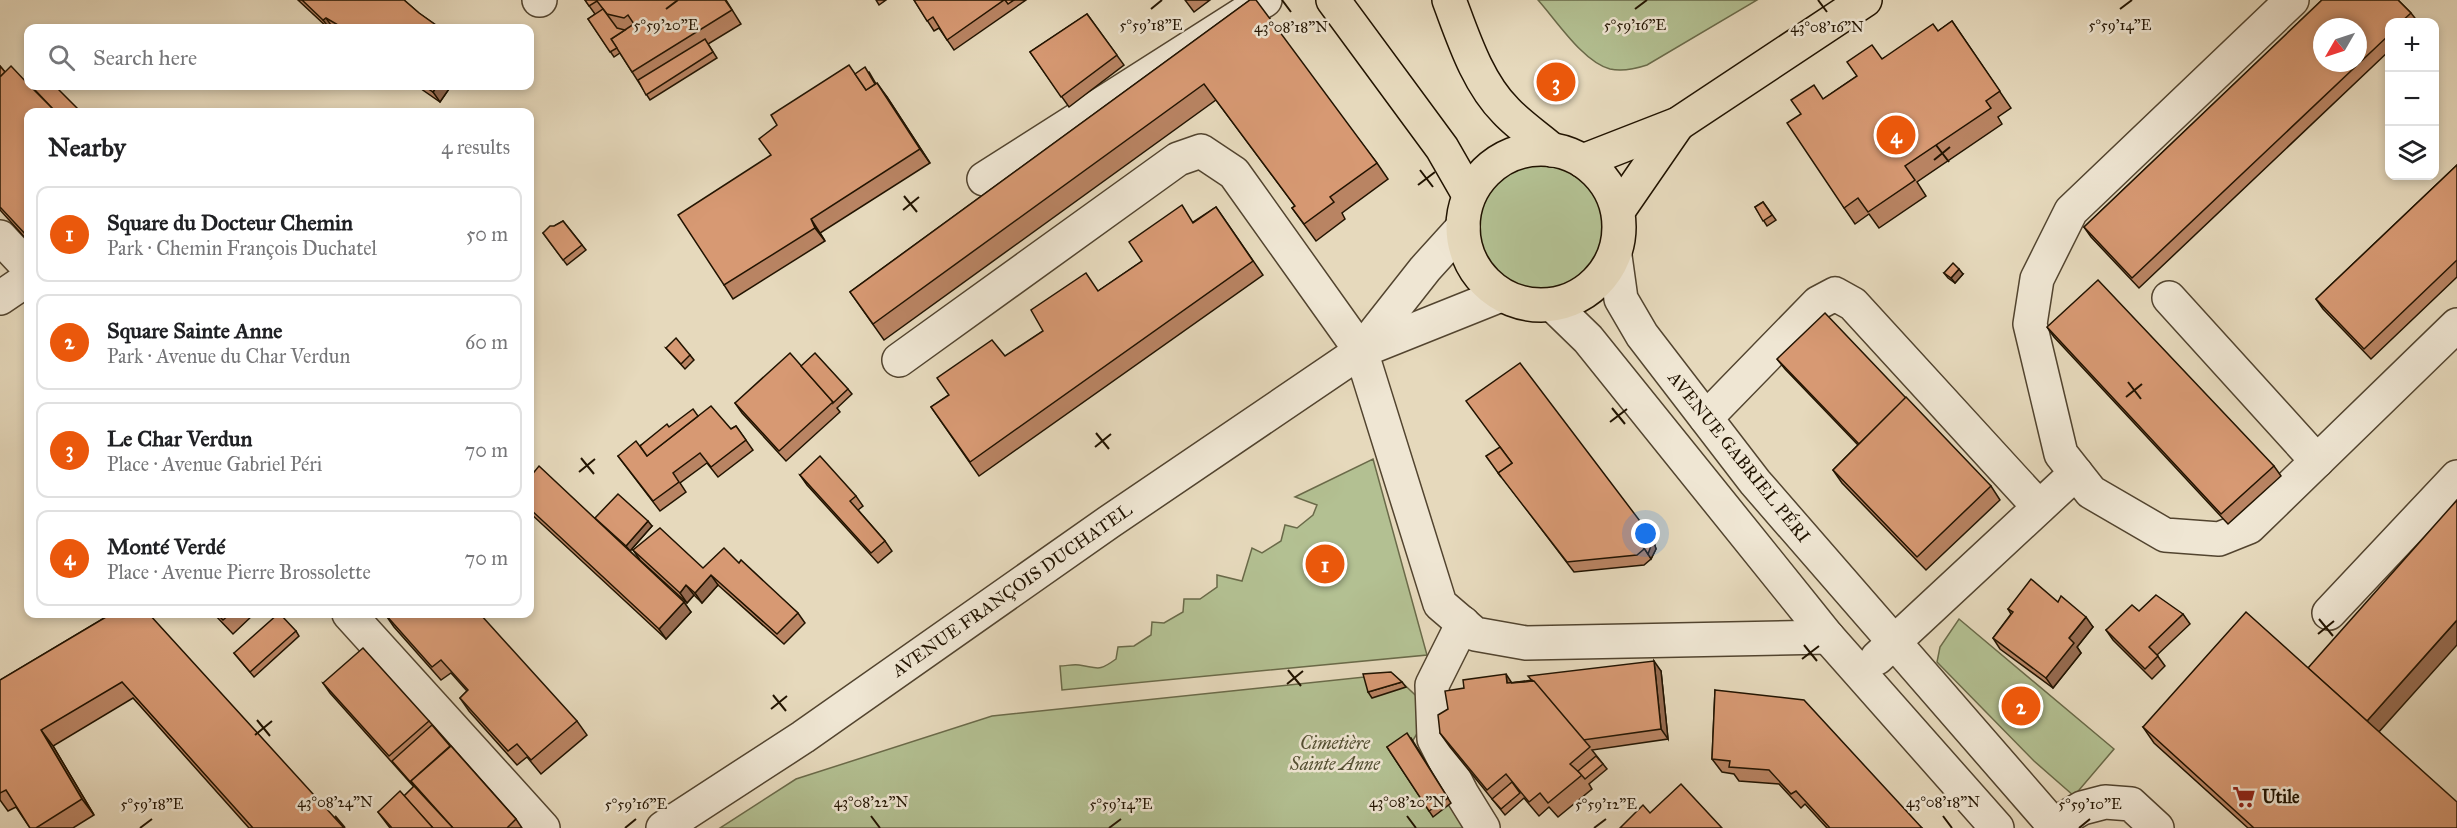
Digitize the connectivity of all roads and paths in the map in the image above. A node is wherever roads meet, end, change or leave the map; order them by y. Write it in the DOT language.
graph roads {
  1 [pos="1265,0"];
  2 [pos="1333,0"];
  3 [pos="1449,0"];
  4 [pos="1865,0"];
  5 [pos="2292,0"];
  6 [pos="1678,124"];
  7 [pos="1552,150"];
  8 [pos="1583,161"];
  9 [pos="984,179"];
  10 [pos="1469,195"];
  11 [pos="1618,211"];
  12 [pos="1463,227"];
  13 [pos="0,237"];
  14 [pos="1615,256"];
  15 [pos="24,263"];
  16 [pos="24,282"];
  17 [pos="1501,295"];
  18 [pos="0,298"];
  19 [pos="2169,298"];
  20 [pos="1554,305"];
  21 [pos="2457,325"];
  22 [pos="1360,351"];
  23 [pos="899,360"];
  24 [pos="1706,418"];
  25 [pos="2317,461"];
  26 [pos="2076,473"];
  27 [pos="2457,477"];
  28 [pos="2039,507"];
  29 [pos="2329,613"];
  30 [pos="353,618"];
  31 [pos="1463,623"];
  32 [pos="1828,637"];
  33 [pos="1894,643"];
  34 [pos="1860,674"];
  35 [pos="2055,826"];
  36 [pos="543,828"];
  37 [pos="663,828"];
  38 [pos="1483,828"];
  39 [pos="1997,828"];
  40 [pos="2157,828"];
  1 -- 9 [label="street"];
  2 -- 10 [label="main road"];
  3 -- 7 [label="main road"];
  4 -- 6 [label="main road"];
  5 -- 26 [label="street"];
  6 -- 8 [label="main road"];
  6 -- 11 [label="main road"];
  7 -- 8 [label="main road"];
  7 -- 10 [label="main road"];
  8 -- 11 [label="main road"];
  10 -- 12 [label="main road"];
  11 -- 14 [label="main road"];
  12 -- 17 [label="main road"];
  12 -- 22 [label="street, AVENUE FRANÇOIS DUCHATEL"];
  13 -- 15 [label="street"];
  14 -- 20 [label="main road"];
  14 -- 24 [label="street, AVENUE GABRIEL PÉRI"];
  16 -- 18 [label="street"];
  17 -- 20 [label="main road"];
  17 -- 22 [label="street, AVENUE FRANÇOIS DUCHATEL"];
  19 -- 25 [label="street"];
  20 -- 32 [label="street"];
  21 -- 25 [label="street"];
  22 -- 23 [label="street"];
  22 -- 31 [label="street"];
  22 -- 37 [label="street, AVENUE FRANÇOIS DUCHATEL"];
  24 -- 28 [label="street"];
  24 -- 33 [label="street, AVENUE GABRIEL PÉRI"];
  25 -- 26 [label="street"];
  26 -- 28 [label="street"];
  27 -- 29 [label="street"];
  28 -- 33 [label="street"];
  30 -- 36 [label="street"];
  31 -- 32 [label="street"];
  31 -- 38 [label="street"];
  32 -- 34 [label="street"];
  33 -- 34 [label="street"];
  33 -- 35 [label="street, AVENUE GABRIEL PÉRI"];
  34 -- 39 [label="street"];
  35 -- 40 [label="street"];
}
